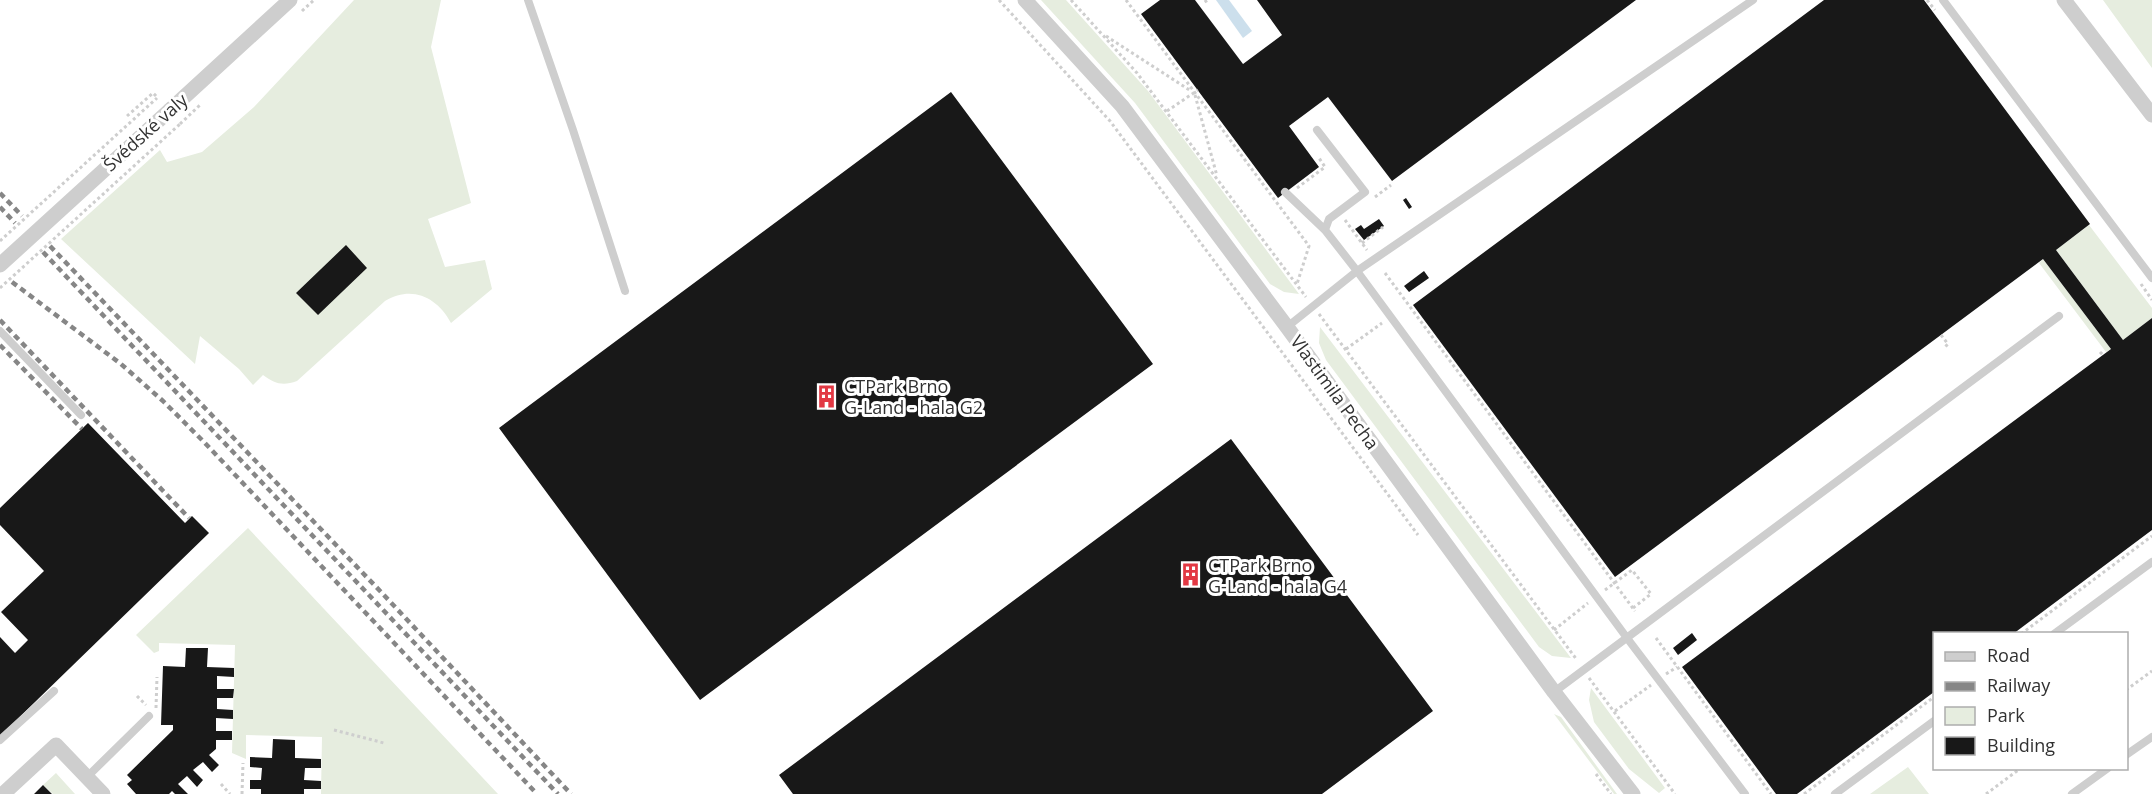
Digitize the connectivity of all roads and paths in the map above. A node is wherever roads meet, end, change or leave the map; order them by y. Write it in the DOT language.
graph roads {
  1 [pos="290,0"];
  2 [pos="528,0"];
  3 [pos="999,0"];
  4 [pos="1025,0"];
  5 [pos="1071,0"];
  6 [pos="1126,0"];
  7 [pos="1753,0"];
  8 [pos="1943,0"];
  9 [pos="2064,0"];
  10 [pos="1102,33"];
  11 [pos="1196,91"];
  12 [pos="1167,111"];
  13 [pos="2152,115"];
  14 [pos="127,116"];
  15 [pos="180,124"];
  16 [pos="1317,130"];
  17 [pos="1319,158"];
  18 [pos="1217,178"];
  19 [pos="1286,194"];
  20 [pos="1277,203"];
  21 [pos="1344,219"];
  22 [pos="1383,227"];
  23 [pos="1325,230"];
  24 [pos="1316,240"];
  25 [pos="0,241"];
  26 [pos="1362,243"];
  27 [pos="1308,246"];
  28 [pos="1367,250"];
  29 [pos="0,264"];
  30 [pos="1357,271"];
  31 [pos="1385,273"];
  32 [pos="2152,278"];
  33 [pos="1297,284"];
  34 [pos="0,288"];
  35 [pos="625,291"];
  36 [pos="1408,304"];
  37 [pos="1313,306"];
  38 [pos="1402,308"];
  39 [pos="2059,316"];
  40 [pos="1384,322"];
  41 [pos="1287,327"];
  42 [pos="0,331"];
  43 [pos="1941,336"];
  44 [pos="1944,348"];
  45 [pos="1346,349"];
  46 [pos="81,415"];
  47 [pos="2152,536"];
  48 [pos="1425,544"];
  49 [pos="2152,562"];
  50 [pos="1614,583"];
  51 [pos="1605,590"];
  52 [pos="1590,602"];
  53 [pos="1554,630"];
  54 [pos="2022,632"];
  55 [pos="2055,632"];
  56 [pos="1627,638"];
  57 [pos="1656,638"];
  58 [pos="1677,667"];
  59 [pos="1584,670"];
  60 [pos="2152,671"];
  61 [pos="1666,674"];
  62 [pos="157,677"];
  63 [pos="1652,684"];
  64 [pos="2128,689"];
  65 [pos="54,691"];
  66 [pos="1554,692"];
  67 [pos="137,696"];
  68 [pos="1933,699"];
  69 [pos="1614,712"];
  70 [pos="152,714"];
  71 [pos="1933,722"];
  72 [pos="334,730"];
  73 [pos="2152,737"];
  74 [pos="0,740"];
  75 [pos="384,743"];
  76 [pos="2128,754"];
  77 [pos="243,763"];
  78 [pos="1590,765"];
  79 [pos="2018,770"];
  80 [pos="2105,770"];
  81 [pos="87,777"];
  82 [pos="220,784"];
  83 [pos="3,794"];
  84 [pos="103,794"];
  85 [pos="230,794"];
  86 [pos="242,794"];
  87 [pos="1611,794"];
  88 [pos="1633,794"];
  89 [pos="1675,794"];
  90 [pos="1745,794"];
  91 [pos="1771,794"];
  92 [pos="1804,794"];
  93 [pos="1834,794"];
  94 [pos="1986,794"];
  95 [pos="2072,794"];
  1 -- 29 [label="street, Švédské valy, bridge"];
  2 -- 35 [label="lane"];
  3 -- 48 [label="path"];
  4 -- 41 [label="street, Vlastimila Pecha"];
  5 -- 10 [label="path"];
  6 -- 11 [label="path"];
  7 -- 30 [label="lane"];
  8 -- 32 [label="lane"];
  9 -- 13 [label="street"];
  10 -- 11 [label="path"];
  10 -- 12 [label="path"];
  11 -- 12 [label="path"];
  11 -- 18 [label="path"];
  11 -- 20 [label="path"];
  12 -- 18 [label="path"];
  14 -- 25 [label="path, bridge"];
  15 -- 34 [label="path, bridge"];
  16 -- 23 [label="lane"];
  17 -- 19 [label="path"];
  18 -- 33 [label="path"];
  19 -- 20 [label="path"];
  19 -- 23 [label="lane"];
  20 -- 27 [label="path"];
  21 -- 26 [label="path"];
  22 -- 26 [label="path"];
  23 -- 30 [label="lane"];
  24 -- 27 [label="path"];
  26 -- 28 [label="path"];
  27 -- 33 [label="path"];
  30 -- 37 [label="lane"];
  30 -- 56 [label="lane"];
  31 -- 36 [label="path"];
  33 -- 37 [label="path"];
  36 -- 38 [label="path"];
  36 -- 50 [label="path"];
  37 -- 41 [label="lane"];
  37 -- 45 [label="path"];
  39 -- 56 [label="lane"];
  40 -- 45 [label="path"];
  41 -- 66 [label="street, Vlastimila Pecha"];
  42 -- 46 [label="lane"];
  43 -- 44 [label="path"];
  45 -- 53 [label="path"];
  47 -- 54 [label="path"];
  49 -- 55 [label="lane"];
  50 -- 50 [label="path"];
  50 -- 51 [label="path"];
  52 -- 53 [label="path"];
  53 -- 59 [label="path"];
  56 -- 59 [label="lane"];
  56 -- 90 [label="lane"];
  57 -- 58 [label="path"];
  58 -- 61 [label="path"];
  58 -- 91 [label="path"];
  59 -- 66 [label="lane"];
  59 -- 69 [label="path"];
  60 -- 64 [label="path"];
  62 -- 70 [label="path"];
  63 -- 69 [label="path"];
  65 -- 74 [label="lane"];
  66 -- 88 [label="street, Vlastimila Pecha"];
  67 -- 70 [label="path"];
  68 -- 92 [label="path"];
  69 -- 89 [label="path"];
  70 -- 81 [label="lane"];
  71 -- 93 [label="lane"];
  72 -- 75 [label="path"];
  73 -- 76 [label="lane"];
  77 -- 86 [label="path"];
  78 -- 87 [label="path"];
  79 -- 94 [label="path"];
  80 -- 95 [label="lane"];
  81 -- 83 [label="street"];
  81 -- 84 [label="street"];
  82 -- 85 [label="path"];
}
